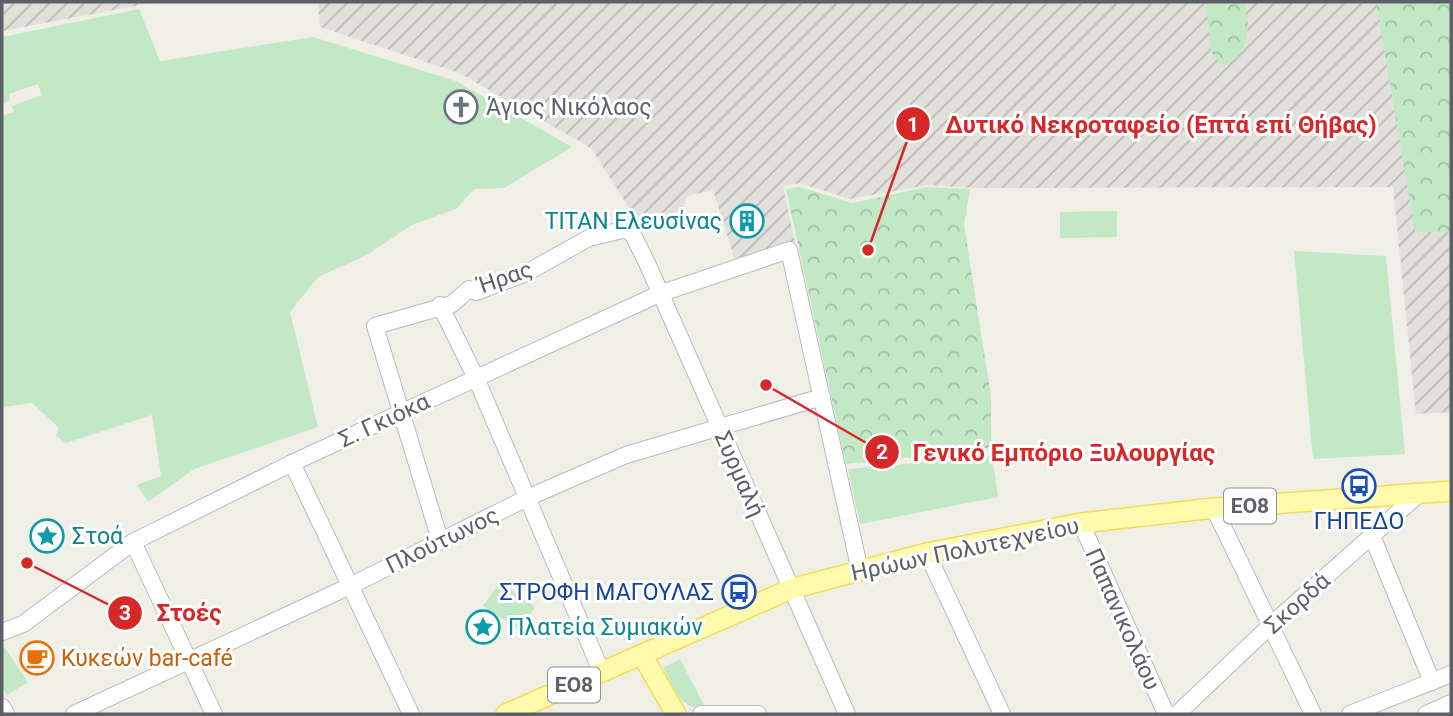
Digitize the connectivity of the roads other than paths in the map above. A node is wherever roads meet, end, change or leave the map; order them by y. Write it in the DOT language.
graph roads {
  1 [pos="633,235"];
  2 [pos="659,294"];
  3 [pos="440,305"];
  4 [pos="475,379"];
  5 [pos="822,397"];
  6 [pos="401,411"];
  7 [pos="719,427"];
  8 [pos="292,463"];
  9 [pos="1451,491"];
  10 [pos="1420,493"];
  11 [pos="527,498"];
  12 [pos="1214,508"];
  13 [pos="1081,523"];
  14 [pos="1373,536"];
  15 [pos="440,540"];
  16 [pos="133,542"];
  17 [pos="927,553"];
  18 [pos="860,571"];
  19 [pos="349,586"];
  20 [pos="791,589"];
  21 [pos="1271,625"];
  22 [pos="2,632"];
  23 [pos="642,655"];
  24 [pos="189,660"];
  25 [pos="603,673"];
  26 [pos="1451,674"];
  27 [pos="1432,682"];
  28 [pos="2,707"];
  29 [pos="540,708"];
  30 [pos="6,714"];
  31 [pos="74,714"];
  32 [pos="214,714"];
  33 [pos="411,714"];
  34 [pos="506,714"];
  35 [pos="676,714"];
  36 [pos="701,714"];
  37 [pos="758,714"];
  38 [pos="847,714"];
  39 [pos="1002,714"];
  40 [pos="1166,714"];
  41 [pos="1177,714"];
  42 [pos="1313,714"];
  43 [pos="1350,714"];
  1 -- 2 [label="street, Συρμαλή"];
  1 -- 3 [label="street, Ήρας"];
  2 -- 4 [label="street, Σ. Γκιόκα"];
  2 -- 5 [label="street, Σ. Γκιόκα"];
  2 -- 7 [label="street, Συρμαλή"];
  3 -- 4 [label="street"];
  3 -- 6 [label="street, Ήρας"];
  4 -- 6 [label="street, Σ. Γκιόκα"];
  4 -- 11 [label="street"];
  5 -- 7 [label="street, Πλούτωνος"];
  5 -- 18 [label="street"];
  6 -- 8 [label="street, Σ. Γκιόκα"];
  6 -- 15 [label="street"];
  7 -- 11 [label="street, Πλούτωνος"];
  7 -- 20 [label="street, Συρμαλή"];
  8 -- 16 [label="street, Σ. Γκιόκα"];
  8 -- 19 [label="street"];
  9 -- 10 [label="main road, Ηρώων Πολυτεχνείου / ΕΟ8"];
  10 -- 12 [label="main road, Ηρώων Πολυτεχνείου / ΕΟ8"];
  10 -- 14 [label="street, Σκορδά"];
  11 -- 15 [label="street, Πλούτωνος"];
  11 -- 25 [label="street"];
  12 -- 13 [label="main road, Ηρώων Πολυτεχνείου / ΕΟ8"];
  12 -- 21 [label="street"];
  13 -- 17 [label="main road, Ηρώων Πολυτεχνείου / ΕΟ8"];
  13 -- 40 [label="street, Παπανικολάου"];
  14 -- 21 [label="street, Σκορδά"];
  14 -- 27 [label="street"];
  15 -- 19 [label="street, Πλούτωνος"];
  16 -- 22 [label="street, Σ. Γκιόκα"];
  16 -- 24 [label="street"];
  17 -- 18 [label="main road, Ηρώων Πολυτεχνείου / ΕΟ8"];
  17 -- 39 [label="street"];
  18 -- 20 [label="main road, Ηρώων Πολυτεχνείου / ΕΟ8"];
  19 -- 24 [label="street, Πλούτωνος"];
  19 -- 33 [label="street"];
  20 -- 23 [label="main road, Ηρώων Πολυτεχνείου / ΕΟ8"];
  20 -- 38 [label="street, Συρμαλή"];
  21 -- 41 [label="street, Σκορδά"];
  21 -- 42 [label="street"];
  23 -- 25 [label="main road, Ηρώων Πολυτεχνείου / ΕΟ8"];
  23 -- 35 [label="main road"];
  24 -- 31 [label="street, Πλούτωνος"];
  24 -- 32 [label="street"];
  25 -- 29 [label="main road, Ηρώων Πολυτεχνείου / ΕΟ8"];
  26 -- 27 [label="street"];
  27 -- 43 [label="street"];
  28 -- 30 [label="street"];
  29 -- 34 [label="main road, Ηρώων Πολυτεχνείου / ΕΟ8"];
  36 -- 37 [label="street"];
}
